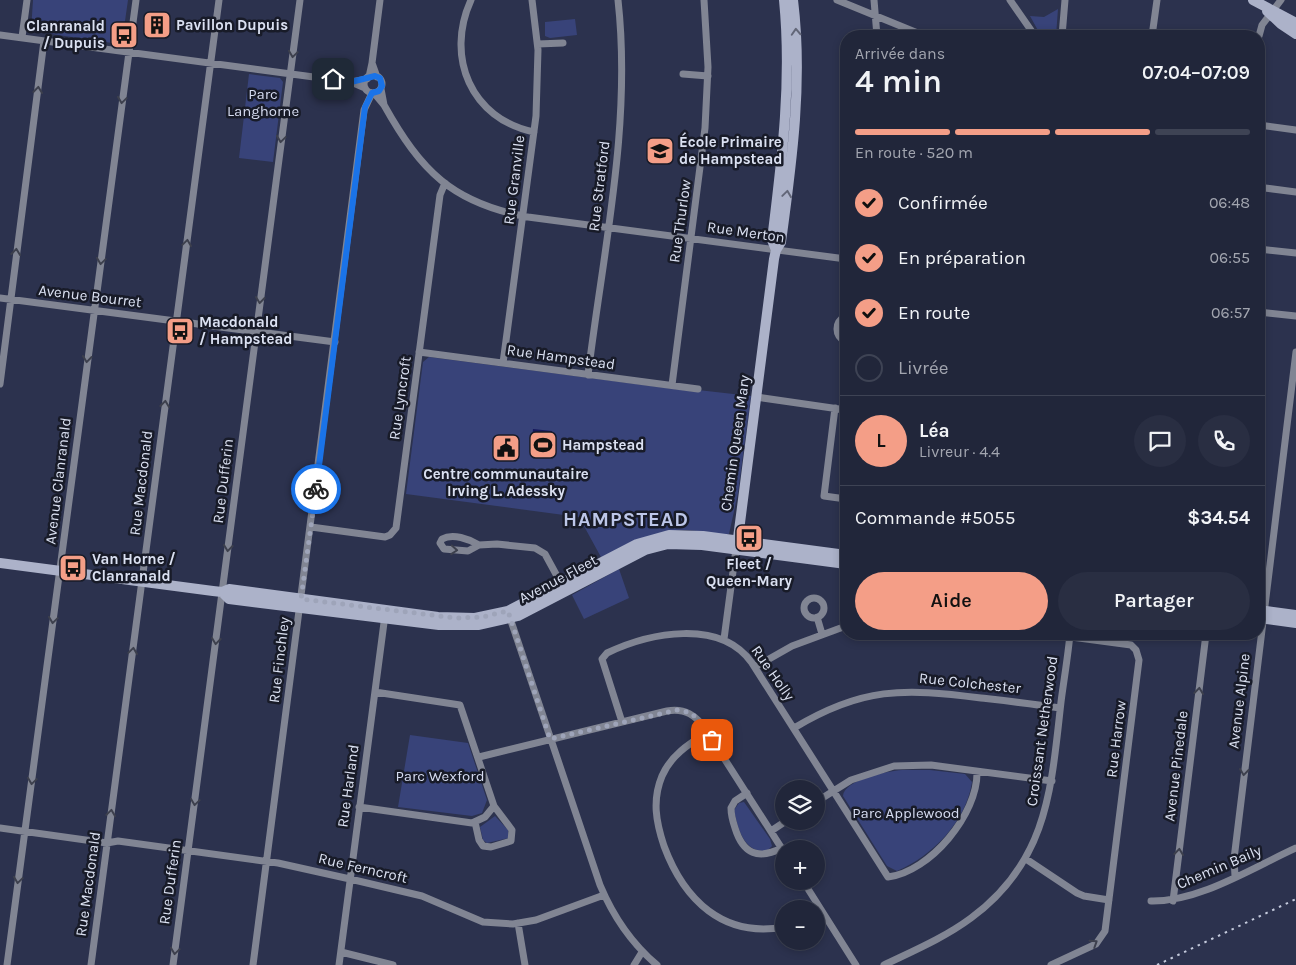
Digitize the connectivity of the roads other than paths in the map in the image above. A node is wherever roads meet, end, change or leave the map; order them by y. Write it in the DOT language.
graph roads {
  1 [pos="27,0"];
  2 [pos="136,0"];
  3 [pos="219,0"];
  4 [pos="300,0"];
  5 [pos="380,0"];
  6 [pos="471,0"];
  7 [pos="532,0"];
  8 [pos="618,0"];
  9 [pos="704,0"];
  10 [pos="784,0"];
  11 [pos="793,0"];
  12 [pos="837,0"];
  13 [pos="874,0"];
  14 [pos="1010,0"];
  15 [pos="1065,0"];
  16 [pos="1157,0"];
  17 [pos="1253,0"];
  18 [pos="1281,0"];
  19 [pos="1269,10"];
  20 [pos="875,15"];
  21 [pos="1296,22"];
  22 [pos="876,30"];
  23 [pos="911,30"];
  24 [pos="1031,30"];
  25 [pos="1062,30"];
  26 [pos="1153,30"];
  27 [pos="1261,30"];
  28 [pos="1296,34"];
  29 [pos="0,35"];
  30 [pos="22,37"];
  31 [pos="44,41"];
  32 [pos="538,44"];
  33 [pos="563,44"];
  34 [pos="129,52"];
  35 [pos="372,63"];
  36 [pos="211,64"];
  37 [pos="290,74"];
  38 [pos="684,74"];
  39 [pos="708,76"];
  40 [pos="377,77"];
  41 [pos="368,78"];
  42 [pos="351,82"];
  43 [pos="365,88"];
  44 [pos="381,89"];
  45 [pos="373,93"];
  46 [pos="384,105"];
  47 [pos="792,108"];
  48 [pos="1265,125"];
  49 [pos="1296,130"];
  50 [pos="534,132"];
  51 [pos="445,183"];
  52 [pos="1265,188"];
  53 [pos="1296,192"];
  54 [pos="523,216"];
  55 [pos="607,228"];
  56 [pos="691,239"];
  57 [pos="776,250"];
  58 [pos="1265,250"];
  59 [pos="1296,253"];
  60 [pos="840,259"];
  61 [pos="0,298"];
  62 [pos="10,300"];
  63 [pos="94,311"];
  64 [pos="1265,313"];
  65 [pos="1296,316"];
  66 [pos="840,320"];
  67 [pos="176,322"];
  68 [pos="256,332"];
  69 [pos="840,338"];
  70 [pos="335,342"];
  71 [pos="420,352"];
  72 [pos="1296,352"];
  73 [pos="503,363"];
  74 [pos="588,375"];
  75 [pos="0,384"];
  76 [pos="672,385"];
  77 [pos="698,389"];
  78 [pos="756,398"];
  79 [pos="835,408"];
  80 [pos="840,409"];
  81 [pos="840,498"];
  82 [pos="311,527"];
  83 [pos="479,545"];
  84 [pos="737,545"];
  85 [pos="840,554"];
  86 [pos="0,563"];
  87 [pos="840,563"];
  88 [pos="60,572"];
  89 [pos="142,582"];
  90 [pos="1265,584"];
  91 [pos="564,589"];
  92 [pos="222,592"];
  93 [pos="301,603"];
  94 [pos="385,614"];
  95 [pos="1265,614"];
  96 [pos="509,615"];
  97 [pos="1265,615"];
  98 [pos="1296,615"];
  99 [pos="817,617"];
  100 [pos="1296,623"];
  101 [pos="840,628"];
  102 [pos="822,634"];
  103 [pos="724,639"];
  104 [pos="1069,640"];
  105 [pos="1100,640"];
  106 [pos="1205,640"];
  107 [pos="1258,640"];
  108 [pos="754,667"];
  109 [pos="375,692"];
  110 [pos="1060,708"];
  111 [pos="622,722"];
  112 [pos="794,728"];
  113 [pos="708,732"];
  114 [pos="550,739"];
  115 [pos="479,757"];
  116 [pos="977,772"];
  117 [pos="1052,781"];
  118 [pos="833,791"];
  119 [pos="747,793"];
  120 [pos="825,796"];
  121 [pos="494,806"];
  122 [pos="359,807"];
  123 [pos="475,822"];
  124 [pos="0,828"];
  125 [pos="775,828"];
  126 [pos="771,831"];
  127 [pos="25,832"];
  128 [pos="777,840"];
  129 [pos="107,843"];
  130 [pos="1296,848"];
  131 [pos="188,851"];
  132 [pos="775,852"];
  133 [pos="1026,859"];
  134 [pos="267,861"];
  135 [pos="1236,876"];
  136 [pos="350,879"];
  137 [pos="604,895"];
  138 [pos="1109,900"];
  139 [pos="1151,901"];
  140 [pos="1173,901"];
  141 [pos="825,922"];
  142 [pos="518,923"];
  143 [pos="775,928"];
  144 [pos="341,952"];
  145 [pos="642,952"];
  146 [pos="7,965"];
  147 [pos="91,965"];
  148 [pos="173,965"];
  149 [pos="253,965"];
  150 [pos="339,965"];
  151 [pos="393,965"];
  152 [pos="525,965"];
  153 [pos="634,965"];
  154 [pos="657,965"];
  155 [pos="856,965"];
  156 [pos="884,965"];
  157 [pos="1051,965"];
  1 -- 30 [label="street"];
  2 -- 34 [label="street, Avenue Clanranald"];
  3 -- 36 [label="street, Rue Macdonald"];
  4 -- 37 [label="street, Rue Dufferin, one-way"];
  5 -- 35 [label="street"];
  6 -- 50 [label="street"];
  7 -- 32 [label="street, Rue Granville"];
  8 -- 55 [label="street, Rue Stratford"];
  9 -- 39 [label="street, Rue Thurlow"];
  10 -- 47 [label="main road, Chemin Queen Mary"];
  47 -- 11 [label="main road, Chemin Queen Mary, one-way"];
  12 -- 20 [label="street"];
  13 -- 20 [label="street"];
  14 -- 24 [label="street"];
  15 -- 25 [label="street"];
  16 -- 26 [label="street"];
  17 -- 19 [label="main road"];
  18 -- 19 [label="street"];
  19 -- 21 [label="main road"];
  19 -- 27 [label="street"];
  19 -- 28 [label="main road"];
  20 -- 22 [label="street"];
  20 -- 23 [label="street"];
  29 -- 30 [label="street"];
  30 -- 31 [label="street"];
  31 -- 34 [label="street"];
  62 -- 31 [label="street, one-way"];
  32 -- 33 [label="street"];
  32 -- 50 [label="street, Rue Granville"];
  34 -- 36 [label="street"];
  34 -- 63 [label="street, Avenue Clanranald, one-way"];
  35 -- 40 [label="street"];
  35 -- 41 [label="street"];
  36 -- 37 [label="street"];
  67 -- 36 [label="street, Rue Macdonald, one-way"];
  37 -- 42 [label="street"];
  37 -- 68 [label="street, Rue Dufferin, one-way"];
  38 -- 39 [label="street"];
  39 -- 56 [label="street, Rue Thurlow"];
  40 -- 41 [label="street"];
  40 -- 44 [label="street"];
  41 -- 42 [label="street"];
  41 -- 43 [label="street"];
  42 -- 43 [label="street"];
  43 -- 45 [label="street"];
  44 -- 45 [label="street"];
  44 -- 46 [label="street"];
  45 -- 46 [label="street"];
  45 -- 70 [label="street, Rue Finchley"];
  46 -- 51 [label="street, Rue Merton"];
  47 -- 57 [label="main road, Chemin Queen Mary"];
  48 -- 49 [label="street"];
  50 -- 54 [label="street, Rue Granville"];
  51 -- 54 [label="street, Rue Merton"];
  51 -- 71 [label="street, Rue Lyncroft"];
  52 -- 53 [label="street"];
  54 -- 55 [label="street, Rue Merton"];
  54 -- 73 [label="street, Rue Granville"];
  55 -- 56 [label="street, Rue Merton"];
  55 -- 74 [label="street, Rue Stratford"];
  56 -- 57 [label="street, Rue Merton"];
  56 -- 76 [label="street, Rue Thurlow"];
  57 -- 60 [label="street, Rue Merton"];
  57 -- 78 [label="main road, Chemin Queen Mary"];
  58 -- 59 [label="street"];
  61 -- 62 [label="street, Avenue Bourret"];
  62 -- 63 [label="street, Avenue Bourret"];
  62 -- 75 [label="street"];
  63 -- 67 [label="street, Avenue Bourret"];
  63 -- 88 [label="street, Avenue Clanranald, one-way"];
  64 -- 65 [label="street"];
  66 -- 69 [label="street"];
  67 -- 68 [label="street"];
  89 -- 67 [label="street, Rue Macdonald, one-way"];
  68 -- 70 [label="street"];
  68 -- 92 [label="street, Rue Dufferin, one-way"];
  70 -- 82 [label="street, Rue Finchley"];
  71 -- 73 [label="street, Rue Hampstead"];
  71 -- 82 [label="street, Rue Lyncroft"];
  72 -- 90 [label="street, Avenue Alpine"];
  73 -- 74 [label="street, Rue Hampstead"];
  74 -- 76 [label="street, Rue Hampstead"];
  76 -- 77 [label="street, Rue Hampstead"];
  78 -- 79 [label="street"];
  78 -- 84 [label="main road, Chemin Queen Mary"];
  79 -- 80 [label="street"];
  79 -- 81 [label="street"];
  82 -- 93 [label="street, Rue Finchley"];
  83 -- 83 [label="street, one-way"];
  83 -- 91 [label="street"];
  84 -- 85 [label="main road, Avenue Fleet"];
  84 -- 87 [label="main road, Avenue Fleet"];
  84 -- 91 [label="main road, Avenue Fleet"];
  84 -- 103 [label="street, Chemin Queen Mary"];
  86 -- 88 [label="main road, Avenue Fleet"];
  88 -- 89 [label="main road, Avenue Fleet"];
  88 -- 127 [label="street, Avenue Clanranald, one-way"];
  89 -- 92 [label="main road, Avenue Fleet"];
  129 -- 89 [label="street, Rue Macdonald, one-way"];
  91 -- 96 [label="main road, Avenue Fleet"];
  92 -- 93 [label="main road, Avenue Fleet"];
  92 -- 131 [label="street, Rue Dufferin, one-way"];
  93 -- 94 [label="main road, Avenue Fleet"];
  93 -- 134 [label="street, Rue Finchley"];
  94 -- 96 [label="main road, Avenue Fleet"];
  94 -- 109 [label="street, Rue Harland"];
  95 -- 98 [label="main road"];
  96 -- 114 [label="street"];
  97 -- 100 [label="main road"];
  99 -- 102 [label="street"];
  101 -- 102 [label="street"];
  102 -- 108 [label="street"];
  103 -- 108 [label="street, Rue Holly"];
  103 -- 111 [label="street, Rue Holly"];
  104 -- 110 [label="street, Croissant Netherwood"];
  105 -- 138 [label="street, Rue Harrow"];
  140 -- 106 [label="street, Avenue Pinedale, one-way"];
  107 -- 135 [label="street, Avenue Alpine, one-way"];
  108 -- 112 [label="street, Rue Holly"];
  109 -- 115 [label="street"];
  109 -- 122 [label="street, Rue Harland"];
  110 -- 112 [label="street, Rue Colchester"];
  110 -- 117 [label="street, Croissant Netherwood"];
  111 -- 113 [label="street"];
  111 -- 114 [label="street"];
  112 -- 118 [label="street, Rue Holly"];
  113 -- 119 [label="street"];
  113 -- 143 [label="street"];
  114 -- 115 [label="street"];
  114 -- 137 [label="street"];
  115 -- 121 [label="street"];
  116 -- 117 [label="street"];
  116 -- 118 [label="street"];
  116 -- 118 [label="street, Rue Holly"];
  117 -- 133 [label="street, Croissant Netherwood"];
  118 -- 120 [label="street"];
  119 -- 126 [label="street"];
  119 -- 132 [label="street"];
  121 -- 123 [label="street"];
  121 -- 123 [label="street"];
  122 -- 123 [label="street"];
  122 -- 136 [label="street, Rue Harland"];
  124 -- 127 [label="street, Rue Ferncroft"];
  125 -- 126 [label="street"];
  126 -- 128 [label="street"];
  127 -- 129 [label="street, Rue Ferncroft"];
  127 -- 146 [label="street, Avenue Clanranald, one-way"];
  129 -- 131 [label="street, Rue Ferncroft"];
  129 -- 147 [label="street, Rue Macdonald"];
  130 -- 135 [label="street, Chemin Baily"];
  131 -- 134 [label="street, Rue Ferncroft"];
  131 -- 148 [label="street, Rue Dufferin, one-way"];
  133 -- 138 [label="street"];
  133 -- 156 [label="street, Croissant Netherwood"];
  134 -- 136 [label="street, Rue Ferncroft"];
  134 -- 149 [label="street, Rue Finchley"];
  135 -- 140 [label="street, Chemin Baily"];
  136 -- 142 [label="street, Rue Ferncroft"];
  136 -- 144 [label="street, Rue Harland"];
  137 -- 142 [label="street, Rue Ferncroft"];
  137 -- 145 [label="street"];
  157 -- 138 [label="street, Rue Harrow, one-way"];
  139 -- 140 [label="street, Chemin Baily"];
  141 -- 155 [label="street"];
  142 -- 152 [label="street"];
  144 -- 150 [label="street, Rue Harland"];
  144 -- 151 [label="street"];
  145 -- 153 [label="street"];
  145 -- 154 [label="street"];
}
